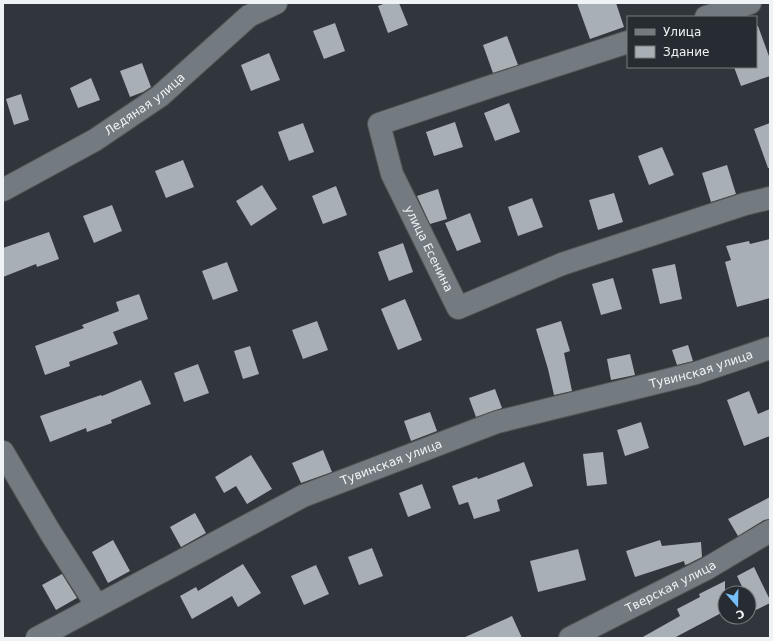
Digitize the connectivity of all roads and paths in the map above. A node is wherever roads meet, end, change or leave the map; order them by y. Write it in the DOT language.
graph roads {
  1 [pos="276,3"];
  2 [pos="750,3"];
  3 [pos="709,16"];
  4 [pos="627,42"];
  5 [pos="3,190"];
  6 [pos="770,198"];
  7 [pos="770,348"];
  8 [pos="3,452"];
  9 [pos="770,531"];
  10 [pos="97,606"];
  11 [pos="37,638"];
  12 [pos="570,638"];
  1 -- 5 [label="street, Ледяная улица"];
  2 -- 3 [label="street"];
  4 -- 6 [label="street, улица Есенина"];
  7 -- 10 [label="street, Тувинская улица"];
  8 -- 10 [label="street"];
  9 -- 12 [label="street, Тверская улица"];
  10 -- 11 [label="street, Тувинская улица"];
}
